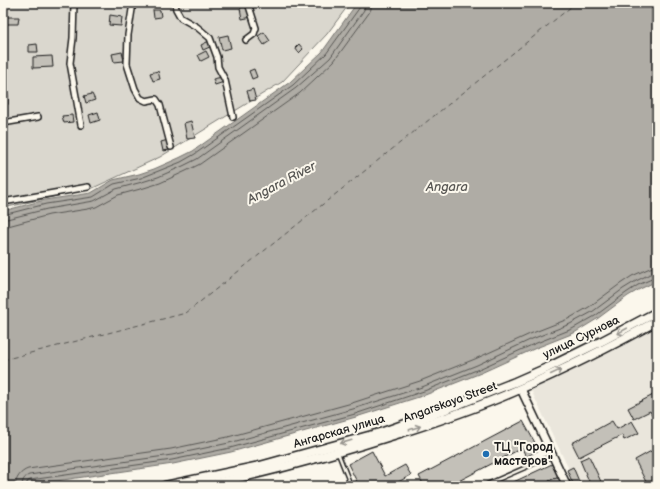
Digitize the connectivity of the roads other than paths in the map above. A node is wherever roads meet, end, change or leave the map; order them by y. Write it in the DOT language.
graph roads {
  1 [pos="74,3"];
  2 [pos="133,3"];
  3 [pos="174,3"];
  4 [pos="248,3"];
  5 [pos="246,40"];
  6 [pos="38,117"];
  7 [pos="233,117"];
  8 [pos="3,123"];
  9 [pos="81,125"];
  10 [pos="172,147"];
  11 [pos="88,188"];
  12 [pos="3,202"];
  13 [pos="657,312"];
  14 [pos="657,321"];
  15 [pos="515,382"];
  16 [pos="521,389"];
  17 [pos="338,452"];
  18 [pos="552,456"];
  19 [pos="164,486"];
  20 [pos="202,486"];
  21 [pos="351,486"];
  22 [pos="483,486"];
  23 [pos="567,486"];
  1 -- 9 [label="street"];
  2 -- 10 [label="street"];
  3 -- 7 [label="street"];
  4 -- 5 [label="street"];
  6 -- 8 [label="street"];
  11 -- 12 [label="street"];
  13 -- 15 [label="main road, улица Сурнова, one-way"];
  16 -- 14 [label="main road, улица Сурнова, one-way"];
  15 -- 19 [label="main road, Ангарская улица, one-way"];
  17 -- 16 [label="main road, Angarskaya Street, one-way"];
  16 -- 18 [label="main road"];
  17 -- 20 [label="main road, Angarskaya Street"];
  17 -- 21 [label="lane"];
  18 -- 22 [label="lane"];
  18 -- 23 [label="main road"];
}
